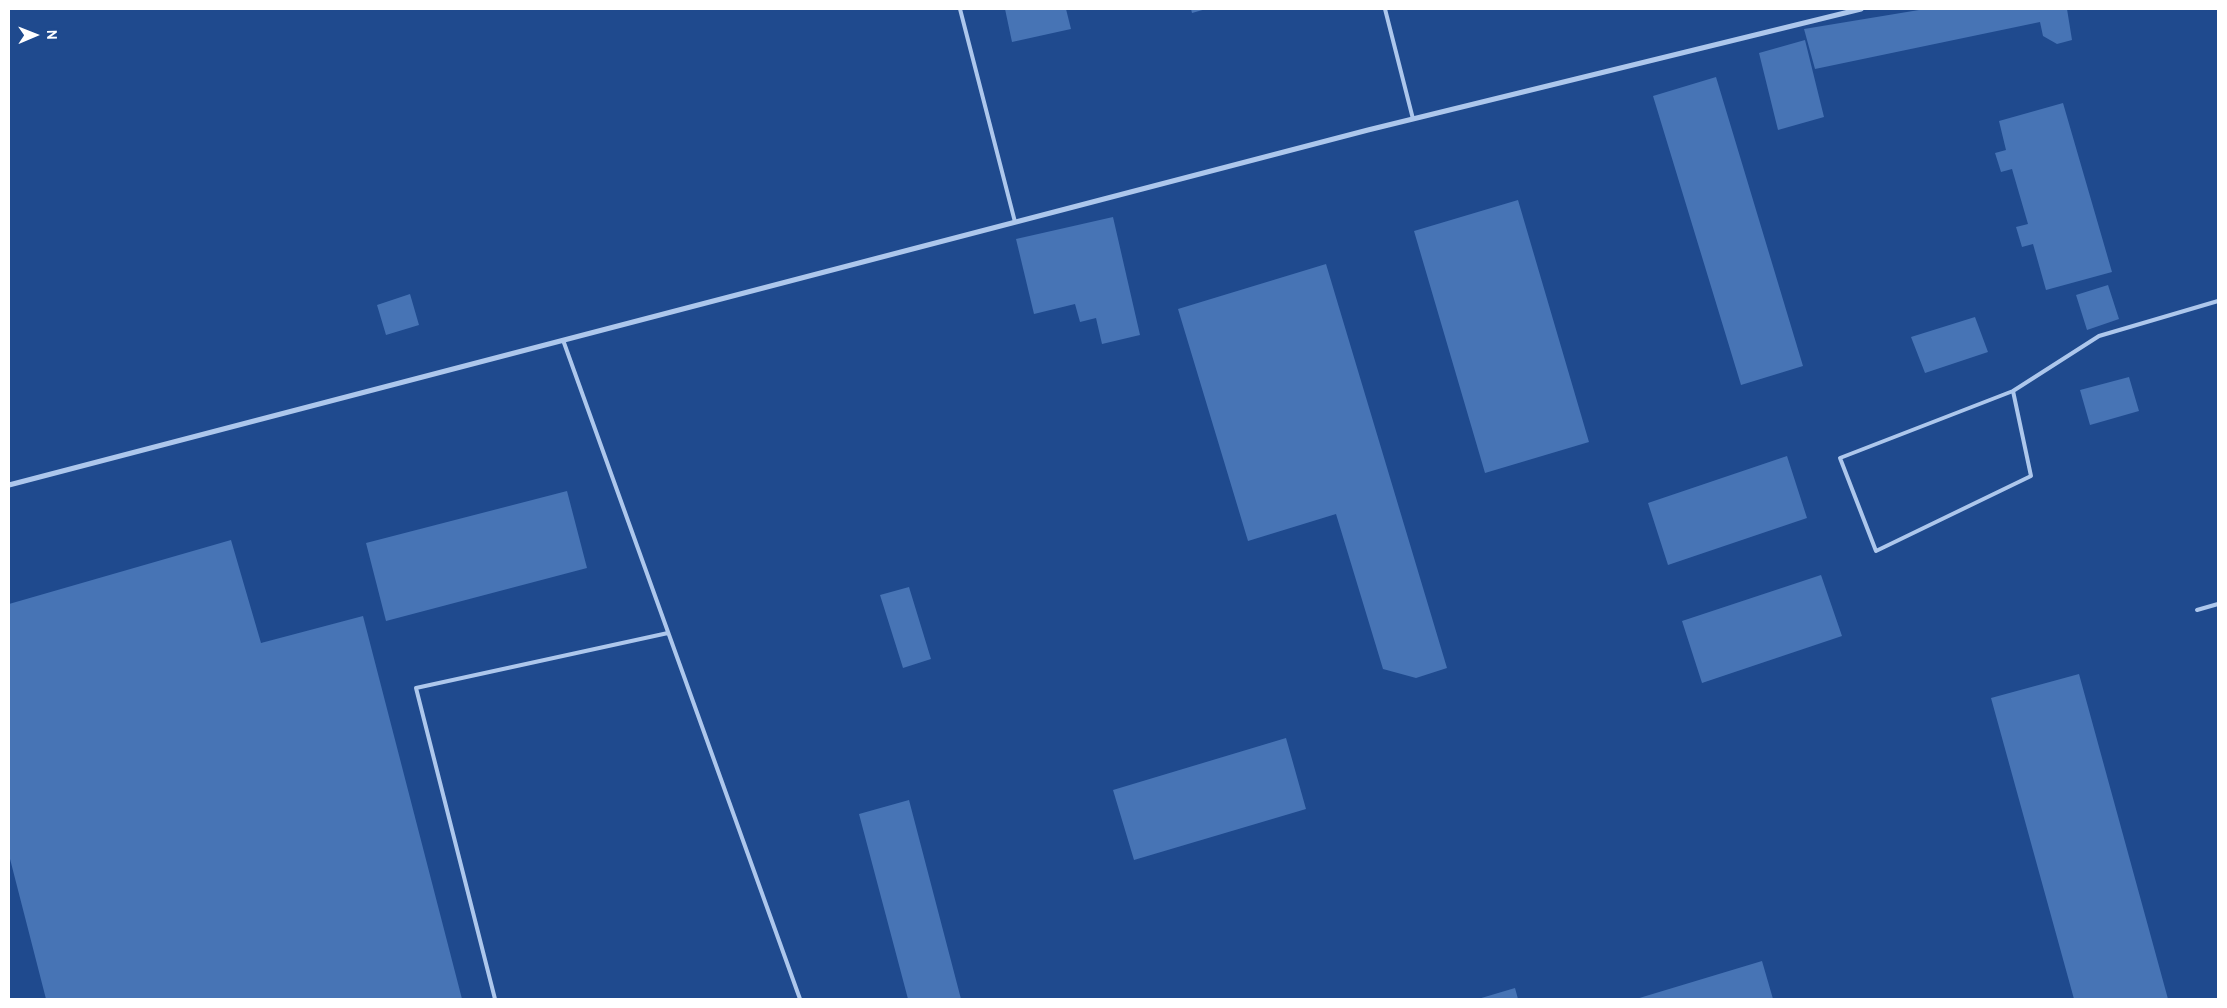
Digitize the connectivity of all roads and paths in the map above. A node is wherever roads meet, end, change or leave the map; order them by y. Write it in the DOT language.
graph roads {
  1 [pos="960,9"];
  2 [pos="1384,9"];
  3 [pos="1861,9"];
  4 [pos="1413,119"];
  5 [pos="1015,222"];
  6 [pos="2218,301"];
  7 [pos="563,340"];
  8 [pos="2013,391"];
  9 [pos="9,485"];
  10 [pos="2218,604"];
  11 [pos="2197,610"];
  12 [pos="668,633"];
  13 [pos="495,999"];
  14 [pos="800,999"];
  1 -- 5 [label="lane"];
  2 -- 4 [label="lane"];
  3 -- 4 [label="street"];
  4 -- 5 [label="street"];
  5 -- 7 [label="street"];
  6 -- 8 [label="lane"];
  7 -- 9 [label="street"];
  7 -- 12 [label="lane"];
  8 -- 8 [label="lane"];
  10 -- 11 [label="lane"];
  12 -- 13 [label="lane"];
  12 -- 14 [label="lane"];
}
